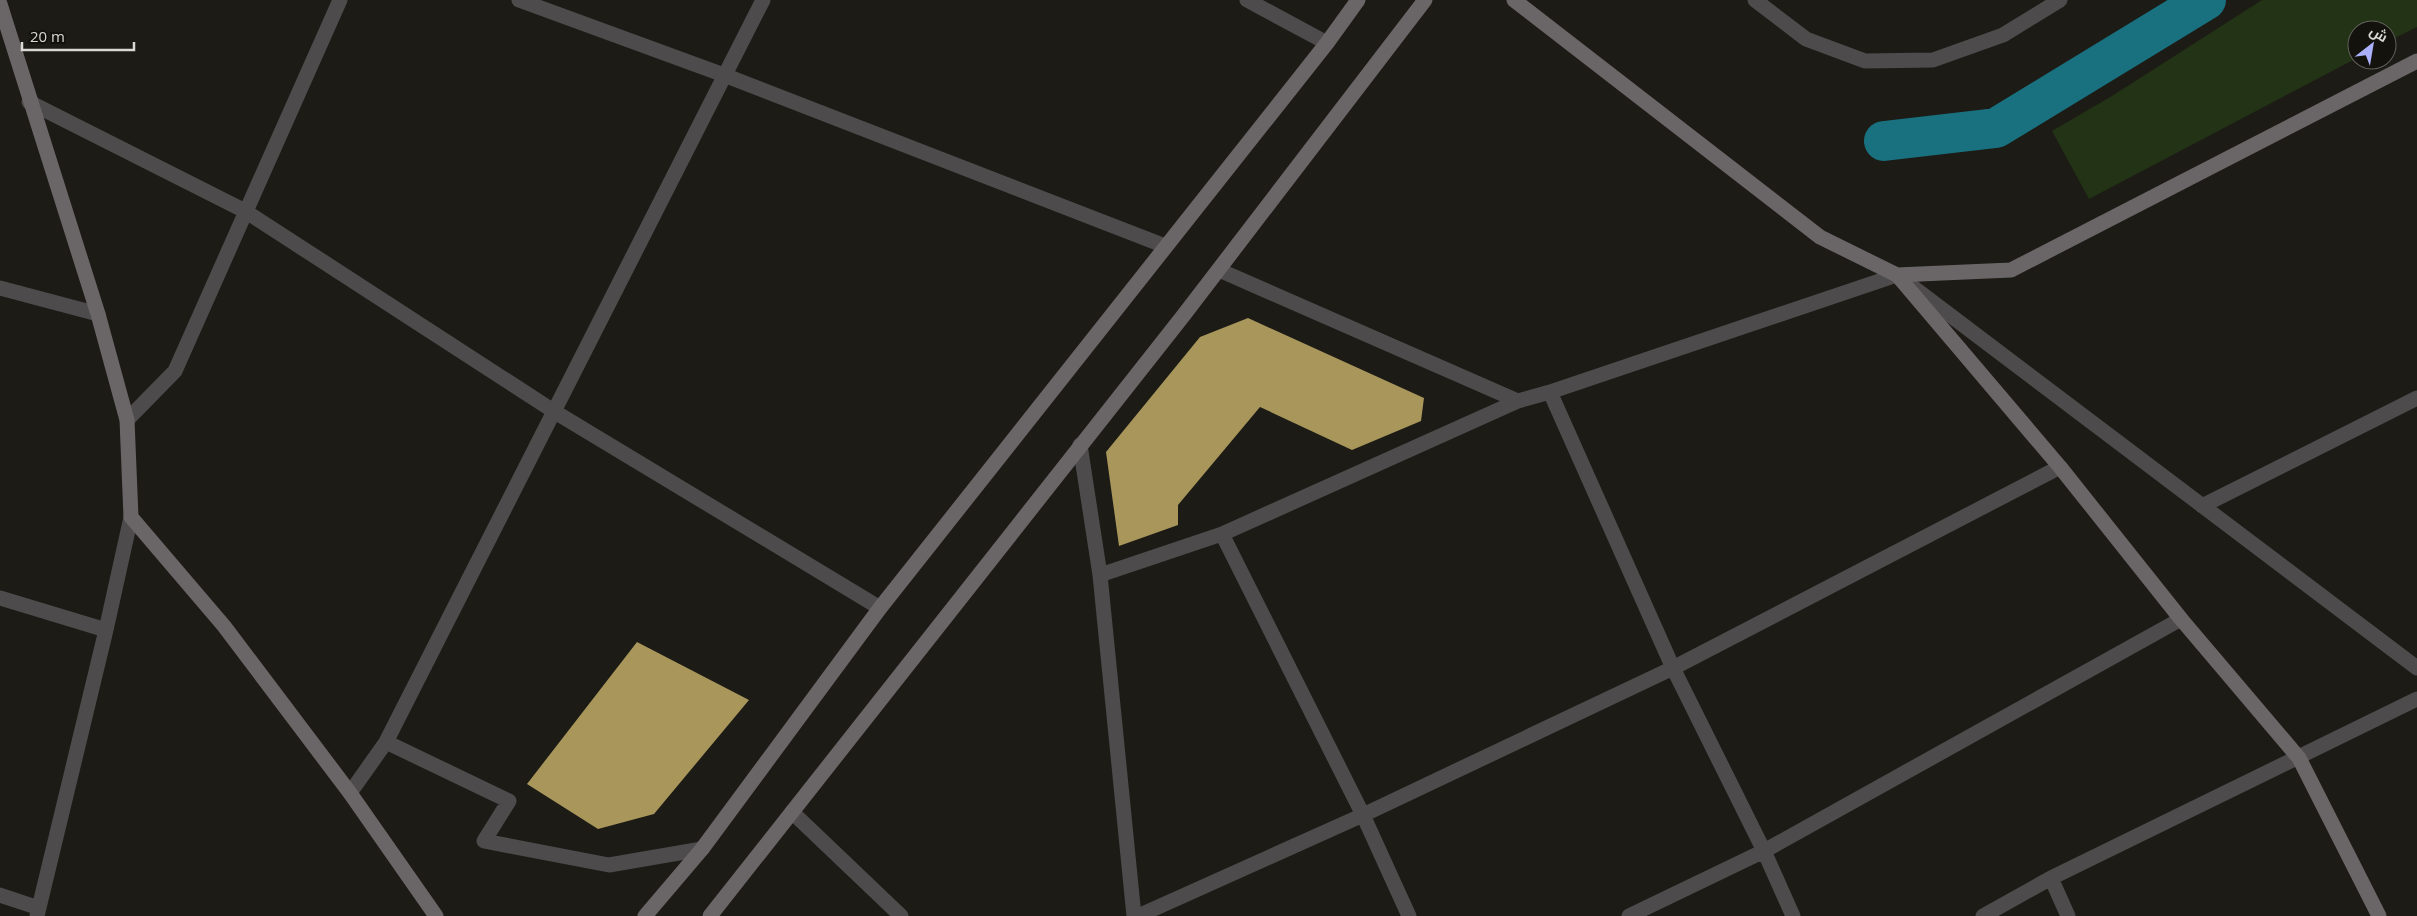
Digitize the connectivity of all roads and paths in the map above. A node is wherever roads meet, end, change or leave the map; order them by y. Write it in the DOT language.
graph roads {
  1 [pos="340,0"];
  2 [pos="520,0"];
  3 [pos="763,0"];
  4 [pos="1247,0"];
  5 [pos="1358,0"];
  6 [pos="1425,0"];
  7 [pos="1514,0"];
  8 [pos="1755,0"];
  9 [pos="2060,0"];
  10 [pos="0,4"];
  11 [pos="1327,43"];
  12 [pos="2417,61"];
  13 [pos="724,75"];
  14 [pos="29,102"];
  15 [pos="245,211"];
  16 [pos="1165,246"];
  17 [pos="1219,270"];
  18 [pos="1897,275"];
  19 [pos="0,288"];
  20 [pos="98,314"];
  21 [pos="1550,392"];
  22 [pos="2417,398"];
  23 [pos="1518,401"];
  24 [pos="555,412"];
  25 [pos="127,420"];
  26 [pos="1080,445"];
  27 [pos="2060,467"];
  28 [pos="2202,506"];
  29 [pos="131,517"];
  30 [pos="1222,534"];
  31 [pos="1100,575"];
  32 [pos="0,598"];
  33 [pos="880,608"];
  34 [pos="2181,619"];
  35 [pos="106,630"];
  36 [pos="1673,668"];
  37 [pos="2417,668"];
  38 [pos="2417,699"];
  39 [pos="386,742"];
  40 [pos="2299,758"];
  41 [pos="350,793"];
  42 [pos="792,812"];
  43 [pos="1363,815"];
  44 [pos="702,849"];
  45 [pos="1764,850"];
  46 [pos="2050,878"];
  47 [pos="0,895"];
  48 [pos="38,912"];
  49 [pos="436,916"];
  50 [pos="645,916"];
  51 [pos="710,916"];
  52 [pos="901,916"];
  53 [pos="1134,916"];
  54 [pos="1138,916"];
  55 [pos="1409,916"];
  56 [pos="1629,916"];
  57 [pos="1792,916"];
  58 [pos="1983,916"];
  59 [pos="2068,916"];
  60 [pos="2379,916"];
  1 -- 15 [label="street"];
  2 -- 13 [label="street"];
  3 -- 13 [label="street"];
  4 -- 11 [label="street"];
  5 -- 11 [label="main road"];
  6 -- 17 [label="main road"];
  7 -- 18 [label="main road"];
  8 -- 9 [label="street"];
  10 -- 14 [label="main road"];
  11 -- 16 [label="main road"];
  12 -- 18 [label="main road"];
  13 -- 16 [label="street"];
  13 -- 24 [label="street"];
  14 -- 15 [label="street"];
  14 -- 20 [label="main road"];
  15 -- 24 [label="street"];
  15 -- 25 [label="street"];
  16 -- 33 [label="main road"];
  17 -- 23 [label="street"];
  17 -- 26 [label="main road"];
  18 -- 21 [label="street"];
  18 -- 27 [label="main road"];
  18 -- 28 [label="street"];
  19 -- 20 [label="street"];
  20 -- 25 [label="main road"];
  21 -- 23 [label="street"];
  21 -- 36 [label="street"];
  22 -- 28 [label="street"];
  23 -- 30 [label="street"];
  24 -- 33 [label="street"];
  24 -- 39 [label="street"];
  25 -- 29 [label="main road"];
  26 -- 31 [label="street"];
  26 -- 42 [label="main road"];
  27 -- 34 [label="main road"];
  27 -- 36 [label="street"];
  28 -- 37 [label="street"];
  29 -- 35 [label="street"];
  29 -- 41 [label="main road"];
  30 -- 31 [label="street"];
  30 -- 43 [label="street"];
  31 -- 53 [label="street"];
  32 -- 35 [label="street"];
  33 -- 44 [label="main road"];
  34 -- 40 [label="main road"];
  34 -- 45 [label="street"];
  35 -- 48 [label="street"];
  36 -- 43 [label="street"];
  36 -- 45 [label="street"];
  38 -- 40 [label="street"];
  39 -- 41 [label="street"];
  39 -- 44 [label="street"];
  40 -- 46 [label="street"];
  40 -- 60 [label="main road"];
  41 -- 49 [label="main road"];
  42 -- 51 [label="main road"];
  42 -- 52 [label="street"];
  43 -- 54 [label="street"];
  43 -- 55 [label="street"];
  44 -- 50 [label="main road"];
  45 -- 56 [label="street"];
  45 -- 57 [label="street"];
  46 -- 58 [label="street"];
  46 -- 59 [label="street"];
  47 -- 48 [label="street"];
}
